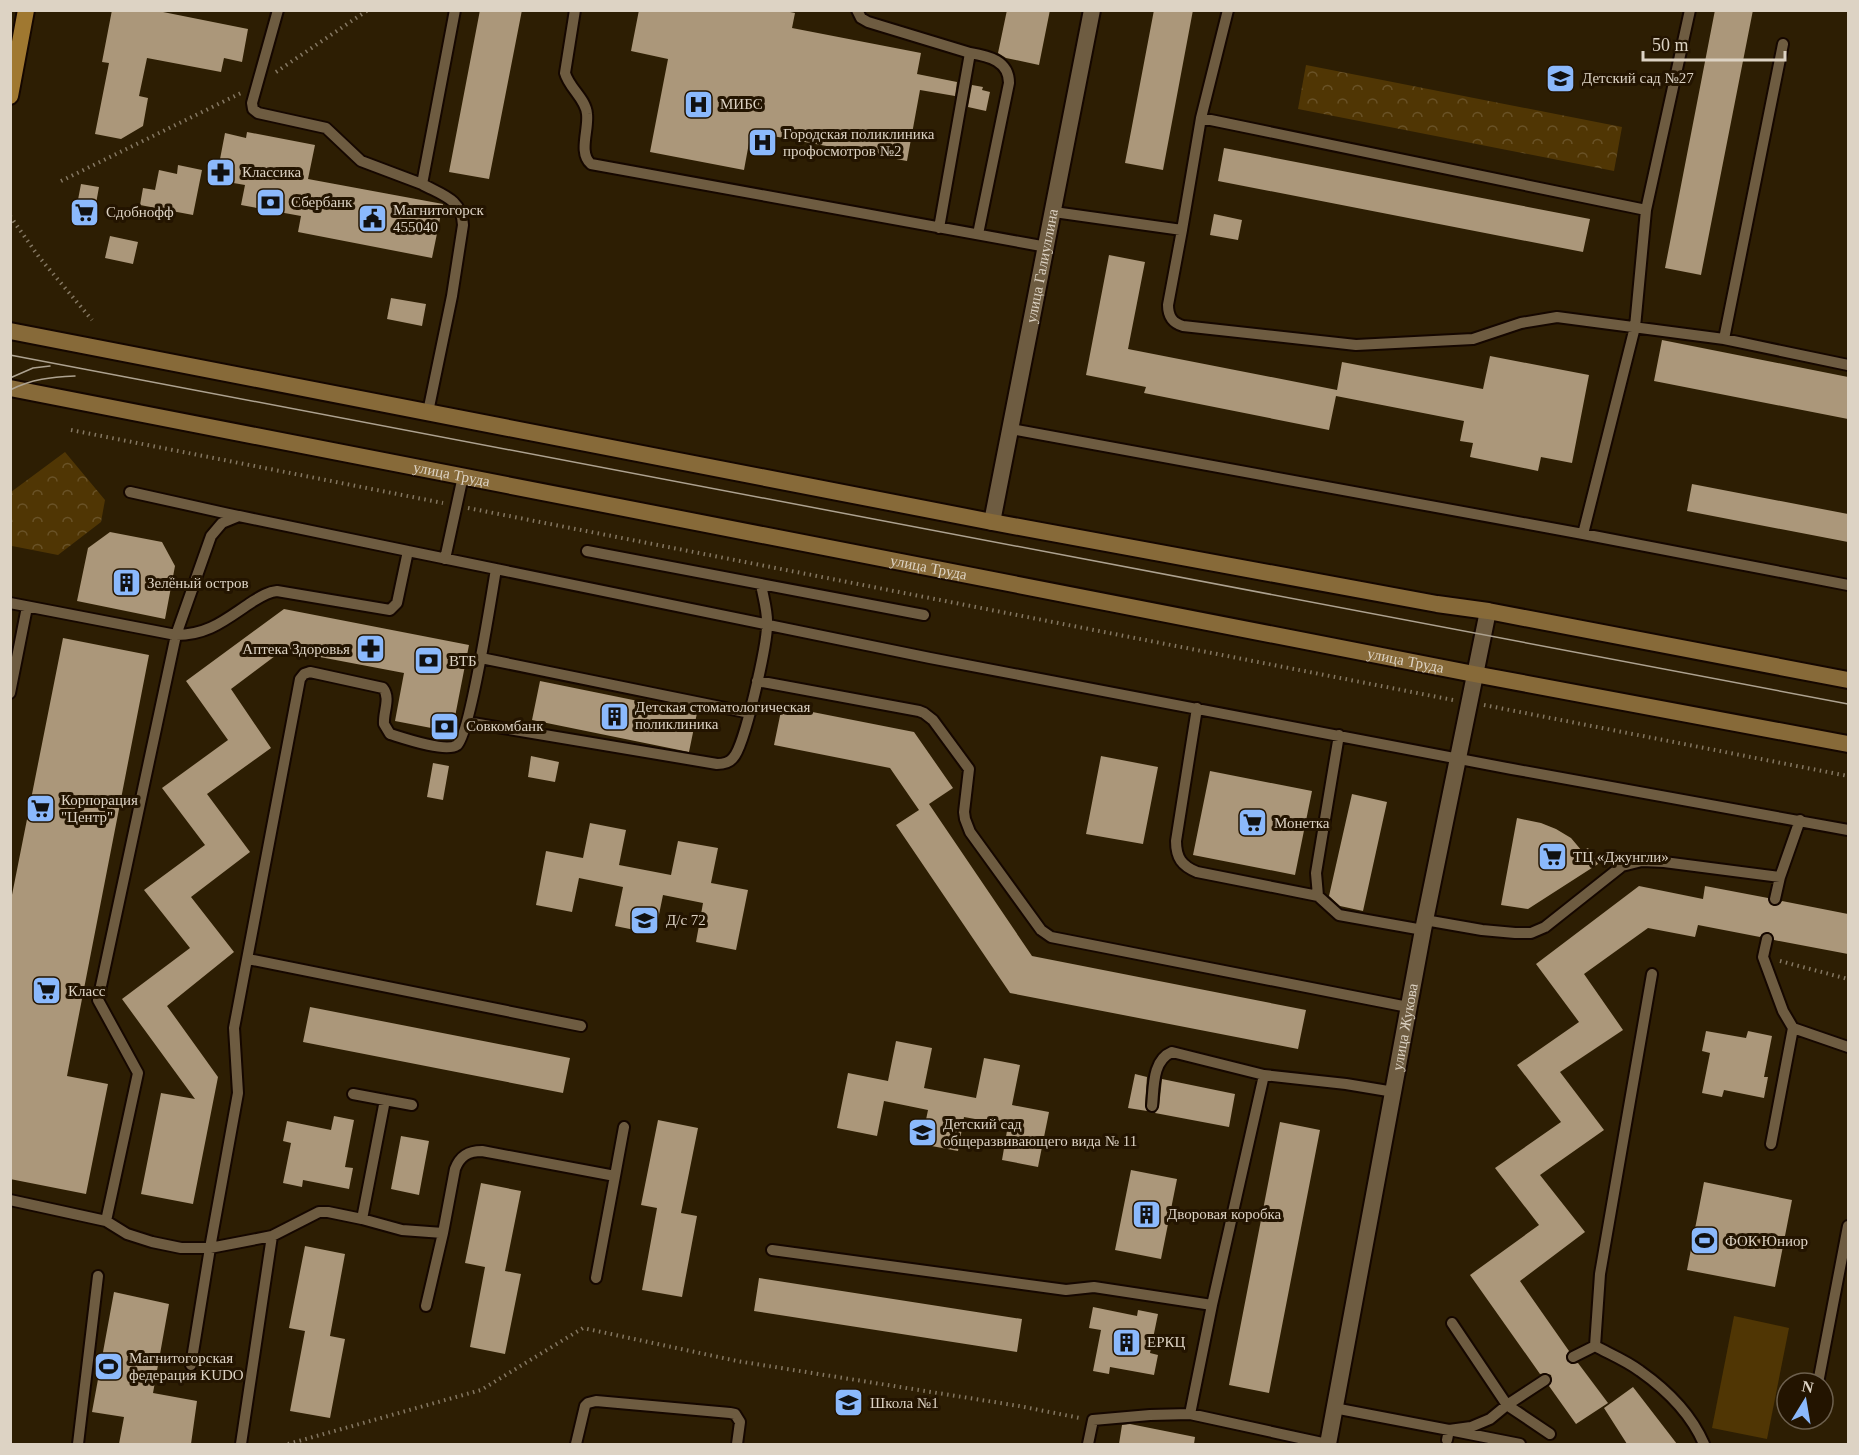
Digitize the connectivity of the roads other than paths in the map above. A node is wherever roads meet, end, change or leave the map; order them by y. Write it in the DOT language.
graph roads {
  1 [pos="26,10"];
  2 [pos="278,10"];
  3 [pos="455,10"];
  4 [pos="575,10"];
  5 [pos="857,10"];
  6 [pos="1092,10"];
  7 [pos="1228,10"];
  8 [pos="1690,10"];
  9 [pos="1783,44"];
  10 [pos="970,53"];
  11 [pos="10,96"];
  12 [pos="1201,118"];
  13 [pos="422,184"];
  14 [pos="1646,210"];
  15 [pos="1054,212"];
  16 [pos="939,228"];
  17 [pos="1182,230"];
  18 [pos="978,234"];
  19 [pos="1047,247"];
  20 [pos="1635,327"];
  21 [pos="10,331"];
  22 [pos="1724,339"];
  23 [pos="1848,365"];
  24 [pos="10,388"];
  25 [pos="428,412"];
  26 [pos="1011,429"];
  27 [pos="463,476"];
  28 [pos="130,492"];
  29 [pos="239,516"];
  30 [pos="992,522"];
  31 [pos="1583,534"];
  32 [pos="408,551"];
  33 [pos="588,551"];
  34 [pos="445,559"];
  35 [pos="496,568"];
  36 [pos="761,584"];
  37 [pos="1848,585"];
  38 [pos="10,603"];
  39 [pos="27,607"];
  40 [pos="1488,610"];
  41 [pos="924,615"];
  42 [pos="767,625"];
  43 [pos="176,635"];
  44 [pos="481,658"];
  45 [pos="1474,674"];
  46 [pos="1848,680"];
  47 [pos="757,681"];
  48 [pos="10,693"];
  49 [pos="1197,708"];
  50 [pos="750,713"];
  51 [pos="467,722"];
  52 [pos="1339,735"];
  53 [pos="1848,744"];
  54 [pos="1457,758"];
  55 [pos="1800,820"];
  56 [pos="1848,830"];
  57 [pos="1780,877"];
  58 [pos="1318,896"];
  59 [pos="1776,899"];
  60 [pos="1424,925"];
  61 [pos="1767,939"];
  62 [pos="248,958"];
  63 [pos="1652,974"];
  64 [pos="1408,1006"];
  65 [pos="581,1026"];
  66 [pos="1793,1028"];
  67 [pos="1848,1047"];
  68 [pos="1264,1074"];
  69 [pos="1394,1092"];
  70 [pos="353,1094"];
  71 [pos="385,1100"];
  72 [pos="412,1105"];
  73 [pos="1152,1106"];
  74 [pos="624,1127"];
  75 [pos="1771,1144"];
  76 [pos="615,1176"];
  77 [pos="10,1200"];
  78 [pos="362,1219"];
  79 [pos="106,1221"];
  80 [pos="1848,1226"];
  81 [pos="443,1233"];
  82 [pos="273,1236"];
  83 [pos="210,1248"];
  84 [pos="772,1250"];
  85 [pos="98,1276"];
  86 [pos="596,1278"];
  87 [pos="1212,1305"];
  88 [pos="426,1306"];
  89 [pos="1452,1323"];
  90 [pos="1595,1346"];
  91 [pos="1573,1357"];
  92 [pos="192,1365"];
  93 [pos="1820,1371"];
  94 [pos="1545,1380"];
  95 [pos="1507,1405"];
  96 [pos="1334,1408"];
  97 [pos="1190,1414"];
  98 [pos="1550,1434"];
  99 [pos="1448,1435"];
  100 [pos="78,1444"];
  101 [pos="241,1444"];
  102 [pos="576,1444"];
  103 [pos="737,1444"];
  104 [pos="1088,1444"];
  105 [pos="1328,1444"];
  106 [pos="1520,1444"];
  107 [pos="1704,1444"];
  1 -- 11 [label="main road"];
  2 -- 13 [label="lane"];
  3 -- 13 [label="lane"];
  4 -- 16 [label="lane"];
  5 -- 10 [label="lane"];
  6 -- 15 [label="street, улица Галиуллина"];
  7 -- 12 [label="lane"];
  8 -- 14 [label="lane"];
  9 -- 22 [label="lane"];
  10 -- 16 [label="lane"];
  10 -- 18 [label="lane"];
  12 -- 14 [label="lane"];
  12 -- 17 [label="lane"];
  13 -- 25 [label="lane"];
  14 -- 20 [label="lane"];
  15 -- 17 [label="lane"];
  15 -- 19 [label="street, улица Галиуллина"];
  16 -- 18 [label="lane"];
  17 -- 20 [label="lane"];
  18 -- 19 [label="lane"];
  19 -- 26 [label="street, улица Галиуллина"];
  20 -- 22 [label="lane"];
  20 -- 31 [label="lane"];
  21 -- 25 [label="main road"];
  22 -- 23 [label="lane"];
  24 -- 27 [label="main road, улица Труда"];
  25 -- 30 [label="main road"];
  26 -- 30 [label="street, улица Галиуллина"];
  26 -- 31 [label="lane"];
  27 -- 34 [label="lane"];
  27 -- 45 [label="main road, улица Труда"];
  28 -- 29 [label="lane"];
  29 -- 32 [label="lane"];
  29 -- 43 [label="lane"];
  30 -- 40 [label="main road"];
  31 -- 37 [label="lane"];
  32 -- 34 [label="lane"];
  32 -- 43 [label="lane"];
  33 -- 36 [label="lane"];
  34 -- 35 [label="lane"];
  35 -- 42 [label="lane"];
  35 -- 44 [label="lane"];
  36 -- 41 [label="lane"];
  36 -- 42 [label="lane"];
  38 -- 39 [label="lane"];
  39 -- 43 [label="lane"];
  39 -- 48 [label="lane"];
  40 -- 45 [label="street, улица Жукова"];
  40 -- 46 [label="main road"];
  42 -- 47 [label="lane"];
  42 -- 49 [label="lane"];
  43 -- 79 [label="lane"];
  44 -- 50 [label="lane"];
  44 -- 51 [label="lane"];
  45 -- 53 [label="main road, улица Труда"];
  45 -- 54 [label="street, улица Жукова"];
  47 -- 50 [label="lane"];
  47 -- 64 [label="lane"];
  49 -- 52 [label="lane"];
  49 -- 58 [label="lane"];
  50 -- 51 [label="lane"];
  51 -- 62 [label="lane"];
  52 -- 54 [label="lane"];
  52 -- 58 [label="lane"];
  54 -- 55 [label="lane"];
  54 -- 60 [label="street, улица Жукова"];
  55 -- 56 [label="lane"];
  55 -- 57 [label="lane"];
  57 -- 59 [label="lane"];
  57 -- 60 [label="lane"];
  58 -- 60 [label="lane"];
  60 -- 64 [label="street, улица Жукова"];
  61 -- 66 [label="lane"];
  62 -- 65 [label="lane"];
  62 -- 83 [label="lane"];
  63 -- 90 [label="lane"];
  64 -- 69 [label="street, улица Жукова"];
  66 -- 67 [label="lane"];
  66 -- 75 [label="lane"];
  68 -- 69 [label="lane"];
  68 -- 73 [label="lane"];
  68 -- 87 [label="lane"];
  69 -- 96 [label="street, улица Жукова"];
  70 -- 71 [label="lane"];
  71 -- 72 [label="lane"];
  71 -- 78 [label="lane"];
  74 -- 76 [label="lane"];
  76 -- 81 [label="lane"];
  76 -- 86 [label="lane"];
  77 -- 79 [label="lane"];
  78 -- 81 [label="lane"];
  78 -- 82 [label="lane"];
  79 -- 83 [label="lane"];
  80 -- 93 [label="lane"];
  81 -- 88 [label="lane"];
  82 -- 83 [label="lane"];
  82 -- 101 [label="lane"];
  83 -- 92 [label="lane"];
  84 -- 87 [label="lane"];
  85 -- 100 [label="lane"];
  87 -- 97 [label="lane"];
  89 -- 95 [label="lane"];
  90 -- 91 [label="lane"];
  90 -- 107 [label="lane"];
  94 -- 95 [label="lane"];
  95 -- 98 [label="lane"];
  95 -- 99 [label="lane"];
  96 -- 99 [label="lane"];
  96 -- 105 [label="street, улица Жукова"];
  97 -- 104 [label="lane"];
  97 -- 105 [label="lane"];
  99 -- 106 [label="lane"];
  102 -- 103 [label="lane"];
}
